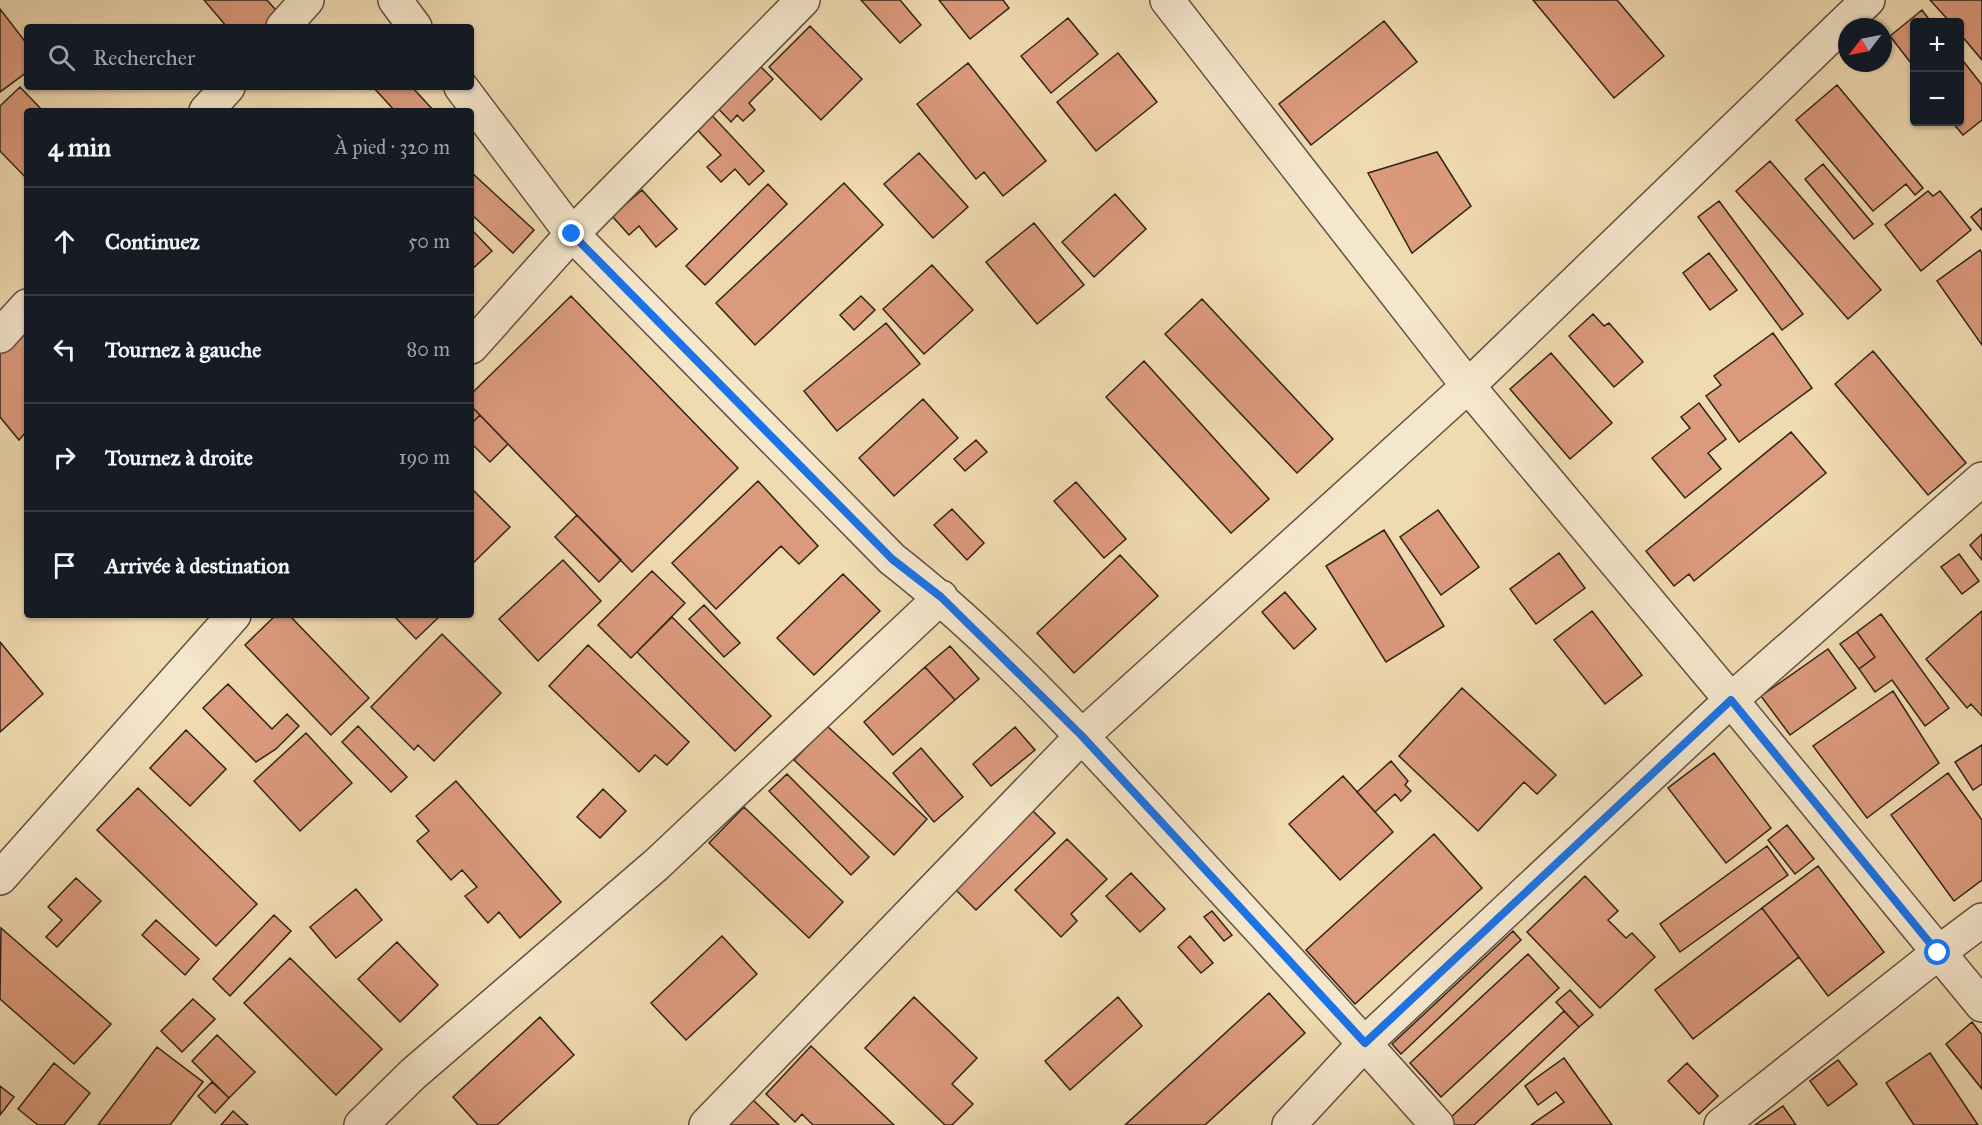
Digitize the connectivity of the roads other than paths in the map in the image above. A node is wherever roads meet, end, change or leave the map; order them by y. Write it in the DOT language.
graph roads {
  1 [pos="308,0"];
  2 [pos="395,0"];
  3 [pos="804,0"];
  4 [pos="1167,0"];
  5 [pos="1868,0"];
  6 [pos="286,24"];
  7 [pos="413,24"];
  8 [pos="225,90"];
  9 [pos="463,90"];
  10 [pos="209,108"];
  11 [pos="572,234"];
  12 [pos="24,309"];
  13 [pos="0,336"];
  14 [pos="474,344"];
  15 [pos="1468,386"];
  16 [pos="1982,479"];
  17 [pos="941,597"];
  18 [pos="231,618"];
  19 [pos="1731,700"];
  20 [pos="1082,736"];
  21 [pos="0,878"];
  22 [pos="1982,920"];
  23 [pos="1938,953"];
  24 [pos="1982,1005"];
  25 [pos="1365,1043"];
  26 [pos="361,1125"];
  27 [pos="706,1125"];
  28 [pos="1289,1125"];
  29 [pos="1437,1125"];
  30 [pos="1721,1125"];
  1 -- 6 [label="street"];
  2 -- 7 [label="street"];
  3 -- 11 [label="street"];
  4 -- 15 [label="street"];
  5 -- 15 [label="street"];
  8 -- 10 [label="street"];
  9 -- 11 [label="street"];
  11 -- 14 [label="street"];
  11 -- 17 [label="street"];
  12 -- 13 [label="street"];
  15 -- 19 [label="street"];
  15 -- 20 [label="street"];
  16 -- 19 [label="street"];
  17 -- 20 [label="street"];
  17 -- 26 [label="street"];
  18 -- 21 [label="street"];
  19 -- 23 [label="street"];
  19 -- 25 [label="street"];
  20 -- 25 [label="street"];
  20 -- 27 [label="street"];
  22 -- 23 [label="street"];
  23 -- 24 [label="street"];
  23 -- 30 [label="street"];
  25 -- 28 [label="street"];
  25 -- 29 [label="street"];
}
